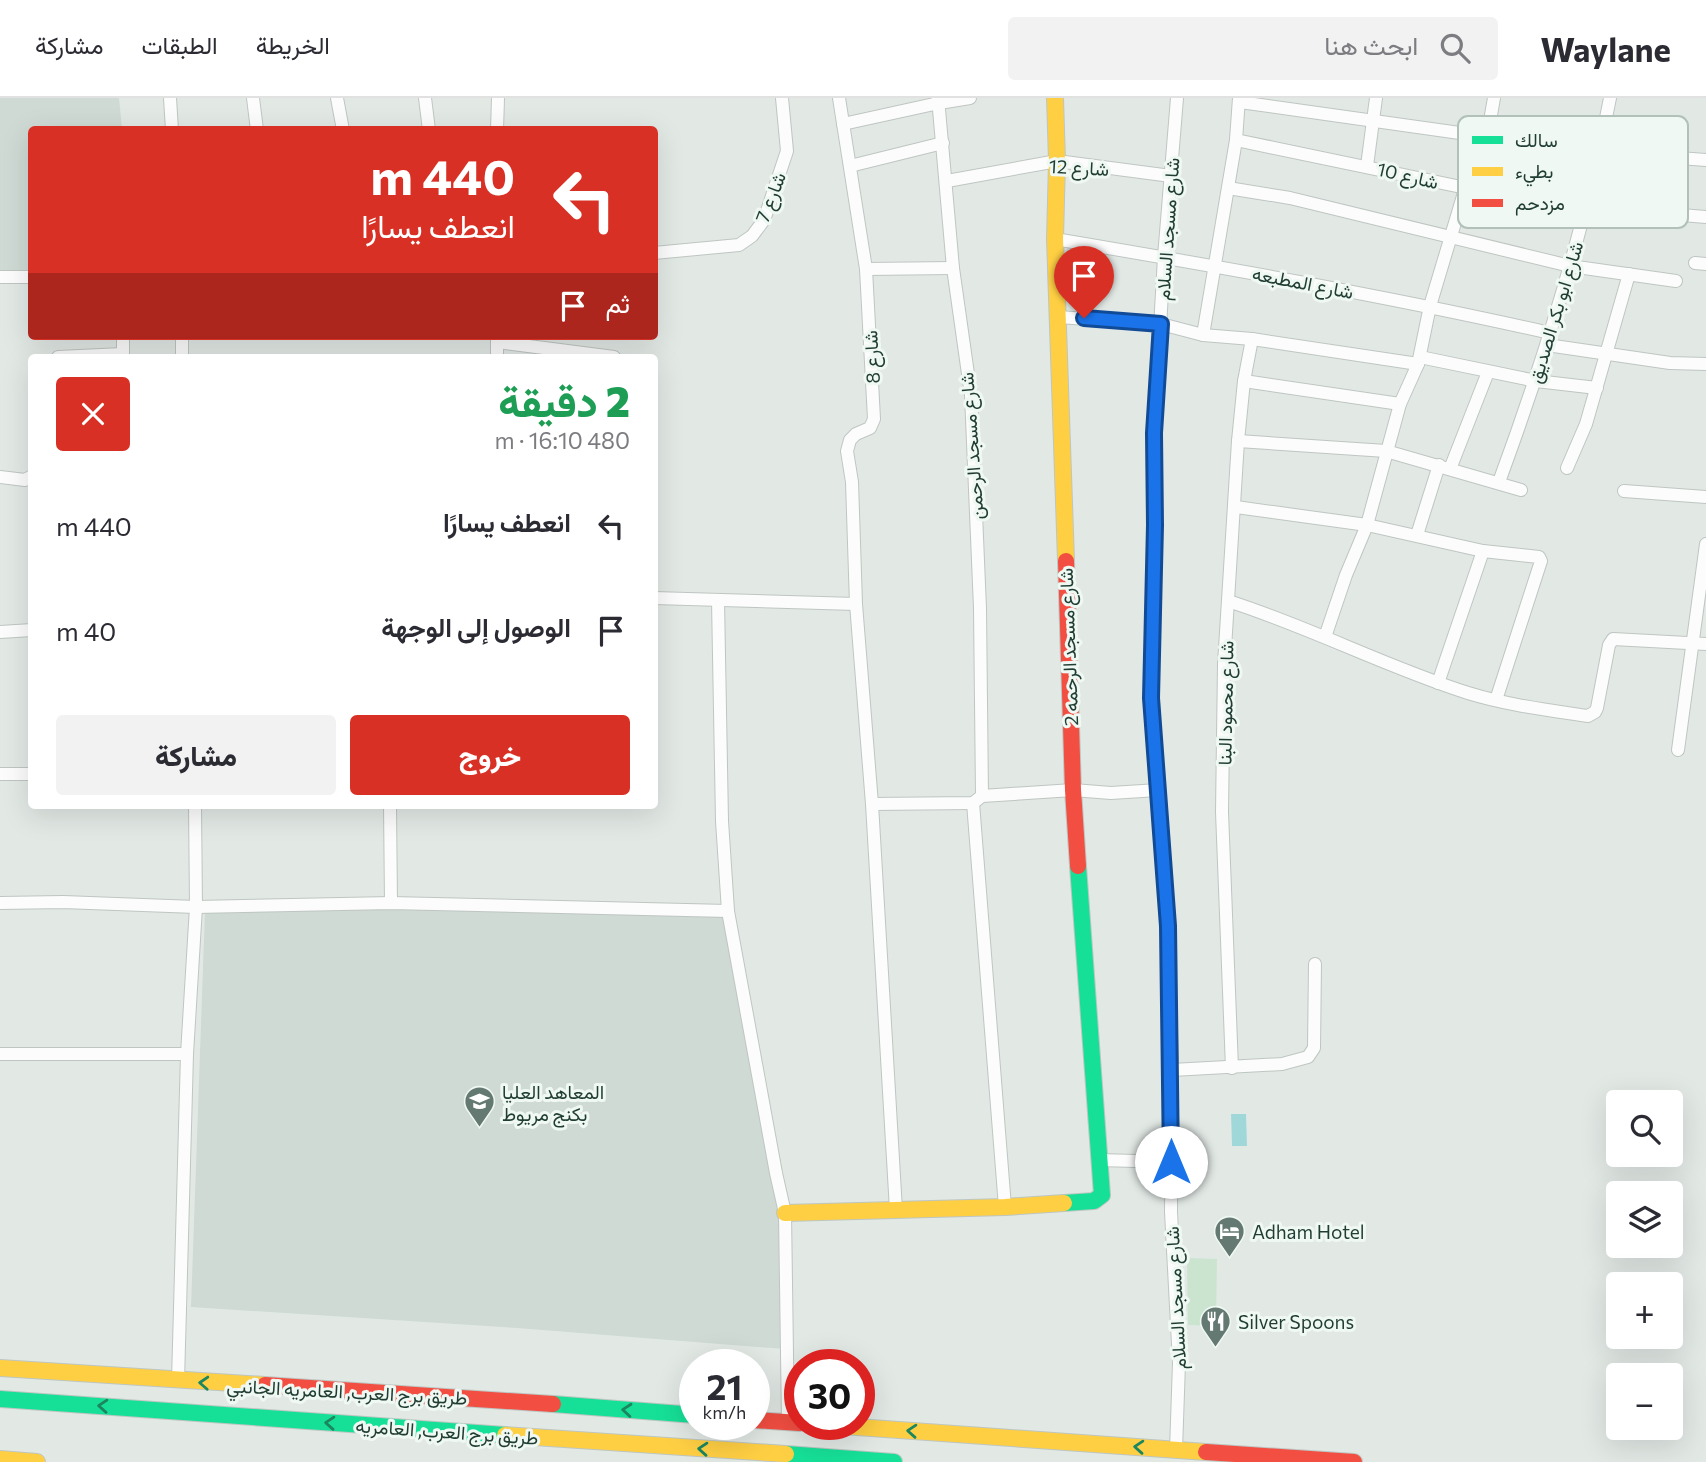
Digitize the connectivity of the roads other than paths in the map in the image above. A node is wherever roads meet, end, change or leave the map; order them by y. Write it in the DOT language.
graph roads {
  1 [pos="170,98"];
  2 [pos="253,98"];
  3 [pos="337,98"];
  4 [pos="425,98"];
  5 [pos="782,98"];
  6 [pos="839,98"];
  7 [pos="970,98"];
  8 [pos="1055,98"];
  9 [pos="1177,98"];
  10 [pos="1376,98"];
  11 [pos="1494,98"];
  12 [pos="1610,98"];
  13 [pos="502,99"];
  14 [pos="939,100"];
  15 [pos="1239,100"];
  16 [pos="1489,116"];
  17 [pos="1607,116"];
  18 [pos="1372,120"];
  19 [pos="843,124"];
  20 [pos="172,126"];
  21 [pos="256,126"];
  22 [pos="342,126"];
  23 [pos="428,126"];
  24 [pos="498,126"];
  25 [pos="1458,131"];
  26 [pos="1236,140"];
  27 [pos="943,143"];
  28 [pos="1688,159"];
  29 [pos="1706,160"];
  30 [pos="1057,161"];
  31 [pos="850,166"];
  32 [pos="1367,166"];
  33 [pos="1171,176"];
  34 [pos="947,181"];
  35 [pos="1458,186"];
  36 [pos="1228,188"];
  37 [pos="1458,215"];
  38 [pos="1688,216"];
  39 [pos="1706,217"];
  40 [pos="1580,228"];
  41 [pos="1452,236"];
  42 [pos="1055,239"];
  43 [pos="658,253"];
  44 [pos="1164,257"];
  45 [pos="1214,265"];
  46 [pos="1570,266"];
  47 [pos="953,268"];
  48 [pos="866,269"];
  49 [pos="1629,274"];
  50 [pos="0,277"];
  51 [pos="28,277"];
  52 [pos="1676,281"];
  53 [pos="1430,306"];
  54 [pos="1058,317"];
  55 [pos="1161,324"];
  56 [pos="1203,335"];
  57 [pos="1252,339"];
  58 [pos="1548,339"];
  59 [pos="504,340"];
  60 [pos="1608,353"];
  61 [pos="594,354"];
  62 [pos="1419,361"];
  63 [pos="1706,365"];
  64 [pos="1488,372"];
  65 [pos="1244,381"];
  66 [pos="1536,381"];
  67 [pos="1597,388"];
  68 [pos="1400,404"];
  69 [pos="1238,442"];
  70 [pos="1386,451"];
  71 [pos="1444,467"];
  72 [pos="1567,468"];
  73 [pos="0,477"];
  74 [pos="28,478"];
  75 [pos="1499,482"];
  76 [pos="1521,490"];
  77 [pos="1624,491"];
  78 [pos="1706,497"];
  79 [pos="1236,507"];
  80 [pos="1367,525"];
  81 [pos="1417,535"];
  82 [pos="1706,544"];
  83 [pos="1483,551"];
  84 [pos="658,598"];
  85 [pos="718,600"];
  86 [pos="1228,601"];
  87 [pos="856,604"];
  88 [pos="28,629"];
  89 [pos="0,632"];
  90 [pos="1325,637"];
  91 [pos="1700,643"];
  92 [pos="1438,683"];
  93 [pos="1496,700"];
  94 [pos="1678,750"];
  95 [pos="0,774"];
  96 [pos="28,774"];
  97 [pos="1073,790"];
  98 [pos="1157,790"];
  99 [pos="977,799"];
  100 [pos="872,804"];
  101 [pos="195,809"];
  102 [pos="390,809"];
  103 [pos="0,903"];
  104 [pos="391,903"];
  105 [pos="196,907"];
  106 [pos="728,911"];
  107 [pos="1315,964"];
  108 [pos="0,1054"];
  109 [pos="187,1054"];
  110 [pos="1232,1068"];
  111 [pos="1172,1070"];
  112 [pos="1099,1160"];
  113 [pos="1171,1162"];
  114 [pos="1005,1207"];
  115 [pos="896,1210"];
  116 [pos="785,1213"];
  117 [pos="791,1349"];
  118 [pos="0,1368"];
  119 [pos="178,1381"];
  120 [pos="0,1399"];
  121 [pos="679,1414"];
  122 [pos="875,1428"];
  123 [pos="1176,1450"];
  124 [pos="0,1459"];
  125 [pos="37,1462"];
  126 [pos="894,1462"];
  127 [pos="1354,1462"];
  1 -- 20 [label="street"];
  2 -- 21 [label="street"];
  3 -- 22 [label="street"];
  4 -- 23 [label="street"];
  5 -- 43 [label="street, شارع 7"];
  6 -- 19 [label="street, شارع 8"];
  7 -- 14 [label="street"];
  8 -- 30 [label="main road, شارع مسجد الرحمه 2"];
  9 -- 33 [label="street, شارع مسجد السلام"];
  10 -- 18 [label="street"];
  11 -- 16 [label="street"];
  12 -- 17 [label="street, شارع ابو بكر الصديق"];
  13 -- 24 [label="street"];
  14 -- 19 [label="street"];
  14 -- 27 [label="street, شارع مسجد الرحمن"];
  15 -- 18 [label="street"];
  15 -- 26 [label="street"];
  18 -- 25 [label="street"];
  18 -- 32 [label="street"];
  19 -- 31 [label="street, شارع 8"];
  26 -- 32 [label="street, شارع 10"];
  26 -- 36 [label="street"];
  27 -- 31 [label="street"];
  27 -- 34 [label="street, شارع مسجد الرحمن"];
  28 -- 29 [label="street"];
  30 -- 33 [label="street, شارع 12"];
  30 -- 34 [label="street, شارع 12"];
  30 -- 42 [label="main road, شارع مسجد الرحمه 2"];
  31 -- 48 [label="street, شارع 8"];
  32 -- 35 [label="street, شارع 10"];
  33 -- 44 [label="street, شارع مسجد السلام"];
  34 -- 47 [label="street, شارع مسجد الرحمن"];
  36 -- 41 [label="street"];
  36 -- 45 [label="street"];
  37 -- 41 [label="street"];
  38 -- 39 [label="street, شارع 10"];
  40 -- 46 [label="street, شارع ابو بكر الصديق"];
  41 -- 46 [label="street"];
  41 -- 53 [label="street"];
  42 -- 44 [label="street, شارع المطبعه"];
  42 -- 54 [label="main road, شارع مسجد الرحمه 2"];
  44 -- 45 [label="street, شارع المطبعه"];
  44 -- 55 [label="street, شارع مسجد السلام"];
  45 -- 53 [label="street, شارع المطبعه"];
  45 -- 56 [label="street"];
  46 -- 49 [label="street"];
  46 -- 58 [label="street, شارع ابو بكر الصديق"];
  47 -- 48 [label="street"];
  47 -- 99 [label="street, شارع مسجد الرحمن"];
  48 -- 87 [label="street, شارع 8"];
  49 -- 52 [label="street"];
  49 -- 60 [label="street"];
  50 -- 51 [label="street"];
  53 -- 58 [label="street, شارع المطبعه"];
  53 -- 62 [label="street"];
  54 -- 55 [label="street"];
  54 -- 97 [label="main road, شارع مسجد الرحمه 2"];
  55 -- 56 [label="street"];
  55 -- 98 [label="street, شارع مسجد السلام"];
  56 -- 57 [label="street"];
  57 -- 62 [label="street"];
  57 -- 65 [label="street, شارع محمود البنا"];
  58 -- 60 [label="street, شارع المطبعه"];
  58 -- 66 [label="street, شارع ابو بكر الصديق"];
  59 -- 61 [label="street"];
  60 -- 63 [label="street, شارع المطبعه"];
  60 -- 67 [label="street"];
  62 -- 64 [label="street"];
  62 -- 68 [label="street"];
  64 -- 66 [label="street"];
  64 -- 71 [label="street"];
  65 -- 68 [label="street"];
  65 -- 69 [label="street, شارع محمود البنا"];
  66 -- 67 [label="street"];
  66 -- 75 [label="street, شارع ابو بكر الصديق"];
  67 -- 72 [label="street"];
  68 -- 70 [label="street"];
  69 -- 70 [label="street"];
  69 -- 79 [label="street, شارع محمود البنا"];
  70 -- 71 [label="street"];
  70 -- 80 [label="street"];
  71 -- 75 [label="street"];
  71 -- 81 [label="street"];
  73 -- 74 [label="street"];
  75 -- 76 [label="street"];
  77 -- 78 [label="street"];
  79 -- 80 [label="street"];
  79 -- 86 [label="street, شارع محمود البنا"];
  80 -- 81 [label="street"];
  80 -- 90 [label="street"];
  81 -- 83 [label="street"];
  82 -- 91 [label="street"];
  83 -- 92 [label="street"];
  83 -- 93 [label="street"];
  84 -- 85 [label="street"];
  85 -- 87 [label="street"];
  85 -- 106 [label="street"];
  86 -- 90 [label="street"];
  86 -- 110 [label="street, شارع محمود البنا"];
  87 -- 100 [label="street, شارع 8"];
  88 -- 89 [label="street"];
  90 -- 92 [label="street"];
  91 -- 93 [label="street"];
  91 -- 94 [label="street"];
  92 -- 93 [label="street"];
  95 -- 96 [label="street"];
  97 -- 98 [label="street"];
  97 -- 99 [label="street"];
  97 -- 112 [label="main road, شارع مسجد الرحمه 2"];
  98 -- 111 [label="street, شارع مسجد السلام"];
  99 -- 100 [label="street"];
  99 -- 114 [label="street, شارع مسجد الرحمن"];
  100 -- 115 [label="street, شارع 8"];
  101 -- 105 [label="street"];
  102 -- 104 [label="street"];
  103 -- 105 [label="street"];
  104 -- 105 [label="street"];
  104 -- 106 [label="street"];
  105 -- 109 [label="street"];
  106 -- 116 [label="street"];
  107 -- 110 [label="street"];
  108 -- 109 [label="street"];
  109 -- 119 [label="street"];
  110 -- 111 [label="street"];
  111 -- 113 [label="street, شارع مسجد السلام"];
  112 -- 113 [label="street"];
  112 -- 114 [label="main road, شارع مسجد الرحمه 2"];
  113 -- 123 [label="street, شارع مسجد السلام"];
  114 -- 115 [label="main road"];
  115 -- 116 [label="main road"];
  116 -- 117 [label="street"];
  118 -- 119 [label="main road, طريق برج العرب, العامريه الجانبي"];
  121 -- 119 [label="main road, طريق برج العرب, العامريه الجانبي, one-way"];
  126 -- 120 [label="main road, طريق برج العرب, العامريه, one-way"];
  123 -- 122 [label="main road, one-way"];
  123 -- 127 [label="main road"];
  124 -- 125 [label="main road"];
}
